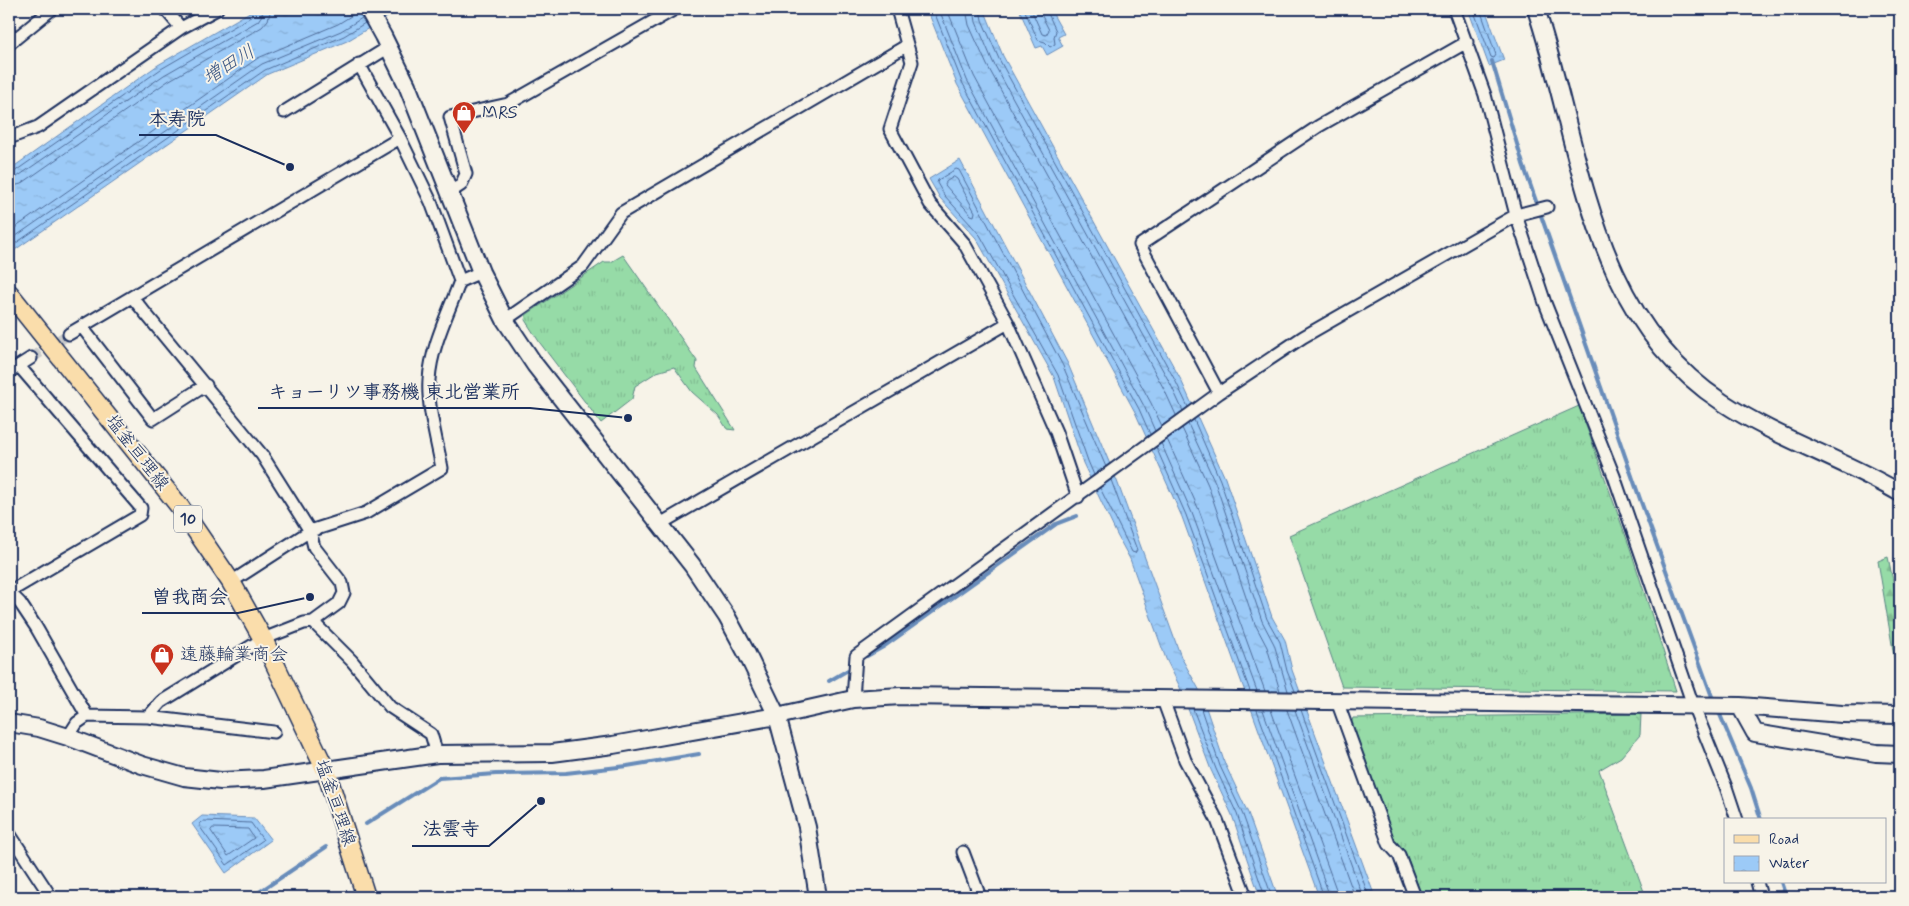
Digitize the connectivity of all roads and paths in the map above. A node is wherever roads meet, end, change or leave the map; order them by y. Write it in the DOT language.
graph roads {
  1 [pos="52,9"];
  2 [pos="165,9"];
  3 [pos="217,9"];
  4 [pos="368,9"];
  5 [pos="675,9"];
  6 [pos="897,9"];
  7 [pos="1454,9"];
  8 [pos="1536,9"];
  9 [pos="181,28"];
  10 [pos="386,41"];
  11 [pos="1466,42"];
  12 [pos="9,44"];
  13 [pos="906,46"];
  14 [pos="359,64"];
  15 [pos="284,112"];
  16 [pos="38,128"];
  17 [pos="9,138"];
  18 [pos="400,138"];
  19 [pos="9,148"];
  20 [pos="449,193"];
  21 [pos="1547,207"];
  22 [pos="1519,214"];
  23 [pos="481,272"];
  24 [pos="460,281"];
  25 [pos="9,294"];
  26 [pos="132,298"];
  27 [pos="505,320"];
  28 [pos="1008,323"];
  29 [pos="82,327"];
  30 [pos="69,334"];
  31 [pos="31,358"];
  32 [pos="14,369"];
  33 [pos="206,385"];
  34 [pos="1220,393"];
  35 [pos="1900,493"];
  36 [pos="1080,495"];
  37 [pos="660,524"];
  38 [pos="310,531"];
  39 [pos="231,582"];
  40 [pos="9,592"];
  41 [pos="313,622"];
  42 [pos="263,639"];
  43 [pos="853,699"];
  44 [pos="1167,700"];
  45 [pos="1337,701"];
  46 [pos="1696,706"];
  47 [pos="1733,706"];
  48 [pos="1900,715"];
  49 [pos="87,716"];
  50 [pos="777,716"];
  51 [pos="148,717"];
  52 [pos="9,723"];
  53 [pos="274,732"];
  54 [pos="68,737"];
  55 [pos="438,754"];
  56 [pos="1900,754"];
  57 [pos="326,771"];
  58 [pos="1736,818"];
  59 [pos="9,833"];
  60 [pos="963,852"];
  61 [pos="1758,884"];
  62 [pos="51,897"];
  63 [pos="366,897"];
  64 [pos="818,897"];
  65 [pos="980,897"];
  66 [pos="1246,897"];
  67 [pos="1415,897"];
  68 [pos="1761,897"];
  1 -- 12 [label="street"];
  2 -- 9 [label="street"];
  3 -- 9 [label="street"];
  4 -- 10 [label="street"];
  5 -- 20 [label="street"];
  6 -- 13 [label="street"];
  7 -- 11 [label="street"];
  8 -- 35 [label="street"];
  9 -- 16 [label="street"];
  10 -- 14 [label="street"];
  10 -- 20 [label="street"];
  11 -- 22 [label="street"];
  11 -- 34 [label="street"];
  13 -- 27 [label="street"];
  13 -- 28 [label="street"];
  14 -- 15 [label="street"];
  14 -- 18 [label="street"];
  16 -- 17 [label="street"];
  16 -- 19 [label="street"];
  18 -- 24 [label="street"];
  18 -- 26 [label="street"];
  20 -- 23 [label="street"];
  21 -- 22 [label="street"];
  22 -- 34 [label="street"];
  22 -- 46 [label="street"];
  23 -- 24 [label="street"];
  23 -- 27 [label="street"];
  24 -- 38 [label="street"];
  25 -- 39 [label="main road, 塩釜亘理線 / 10"];
  26 -- 29 [label="street"];
  26 -- 33 [label="street"];
  27 -- 37 [label="street"];
  28 -- 36 [label="street"];
  28 -- 37 [label="street"];
  29 -- 30 [label="street"];
  29 -- 33 [label="street"];
  31 -- 32 [label="street"];
  32 -- 40 [label="street"];
  33 -- 38 [label="street"];
  34 -- 36 [label="street"];
  36 -- 43 [label="street"];
  37 -- 50 [label="street"];
  38 -- 39 [label="street"];
  38 -- 41 [label="street"];
  39 -- 42 [label="main road, 塩釜亘理線 / 10"];
  40 -- 49 [label="street"];
  41 -- 42 [label="street"];
  41 -- 55 [label="street"];
  42 -- 51 [label="street"];
  42 -- 57 [label="main road, 塩釜亘理線 / 10"];
  43 -- 44 [label="street"];
  43 -- 50 [label="street"];
  44 -- 45 [label="street"];
  44 -- 66 [label="street"];
  45 -- 46 [label="street"];
  45 -- 67 [label="street"];
  46 -- 47 [label="street"];
  46 -- 58 [label="street"];
  47 -- 48 [label="street"];
  47 -- 56 [label="street"];
  49 -- 51 [label="street"];
  49 -- 54 [label="street"];
  50 -- 55 [label="street"];
  50 -- 64 [label="street"];
  51 -- 53 [label="street"];
  52 -- 54 [label="street"];
  54 -- 57 [label="street"];
  55 -- 57 [label="street"];
  57 -- 63 [label="main road, 塩釜亘理線 / 10"];
  59 -- 62 [label="street"];
  60 -- 65 [label="street"];
  61 -- 68 [label="street"];
}
